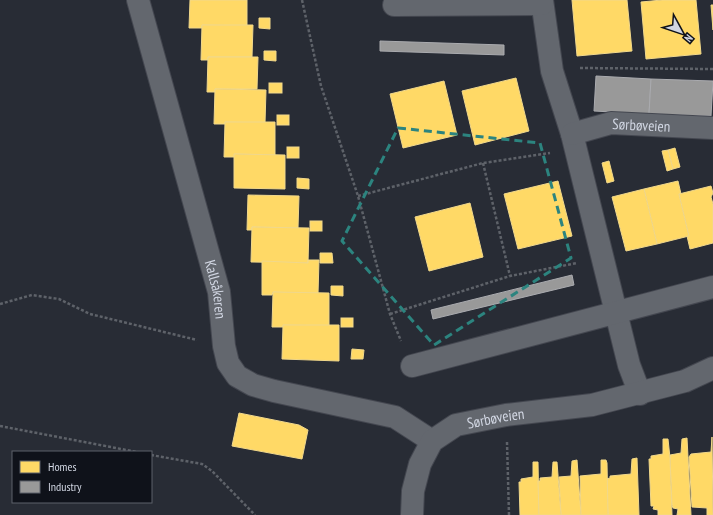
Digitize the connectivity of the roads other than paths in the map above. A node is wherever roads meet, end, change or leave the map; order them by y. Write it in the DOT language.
graph roads {
  1 [pos="138,0"];
  2 [pos="542,2"];
  3 [pos="394,5"];
  4 [pos="713,128"];
  5 [pos="572,134"];
  6 [pos="713,287"];
  7 [pos="615,314"];
  8 [pos="412,366"];
  9 [pos="713,368"];
  10 [pos="640,394"];
  11 [pos="432,441"];
  12 [pos="412,515"];
  1 -- 11 [label="street, Kallsåkeren"];
  2 -- 3 [label="street"];
  2 -- 5 [label="street"];
  4 -- 5 [label="street, Sørbøveien"];
  5 -- 7 [label="street"];
  6 -- 7 [label="street"];
  7 -- 8 [label="street"];
  7 -- 10 [label="street"];
  9 -- 10 [label="street, Sørbøveien"];
  10 -- 11 [label="street, Sørbøveien"];
  11 -- 12 [label="street, Sørbøveien"];
}
